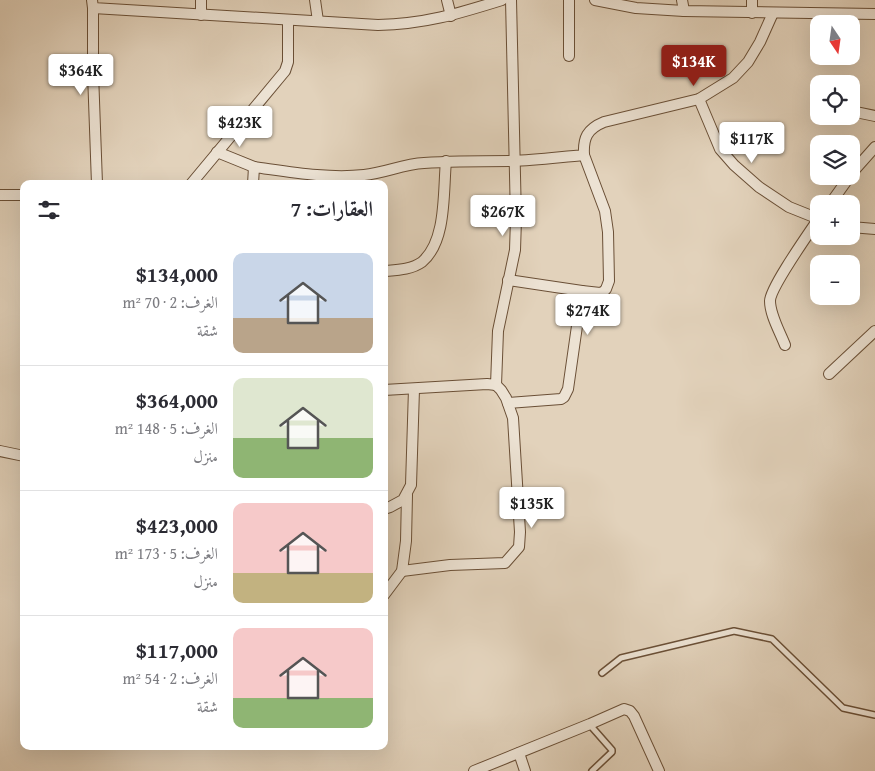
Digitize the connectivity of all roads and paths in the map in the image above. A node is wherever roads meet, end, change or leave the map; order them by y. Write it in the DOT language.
graph roads {
  1 [pos="201,0"];
  2 [pos="315,0"];
  3 [pos="447,0"];
  4 [pos="502,0"];
  5 [pos="511,0"];
  6 [pos="569,0"];
  7 [pos="597,0"];
  8 [pos="752,0"];
  9 [pos="93,4"];
  10 [pos="683,5"];
  11 [pos="752,12"];
  12 [pos="772,13"];
  13 [pos="875,14"];
  14 [pos="201,15"];
  15 [pos="451,16"];
  16 [pos="288,21"];
  17 [pos="318,21"];
  18 [pos="569,56"];
  19 [pos="699,99"];
  20 [pos="860,113"];
  21 [pos="875,116"];
  22 [pos="875,147"];
  23 [pos="217,152"];
  24 [pos="584,155"];
  25 [pos="446,161"];
  26 [pos="514,161"];
  27 [pos="860,164"];
  28 [pos="254,167"];
  29 [pos="97,180"];
  30 [pos="194,180"];
  31 [pos="253,180"];
  32 [pos="0,195"];
  33 [pos="20,196"];
  34 [pos="810,215"];
  35 [pos="860,228"];
  36 [pos="875,229"];
  37 [pos="810,233"];
  38 [pos="388,270"];
  39 [pos="508,280"];
  40 [pos="582,291"];
  41 [pos="875,331"];
  42 [pos="785,345"];
  43 [pos="829,374"];
  44 [pos="496,385"];
  45 [pos="414,388"];
  46 [pos="388,390"];
  47 [pos="508,403"];
  48 [pos="0,451"];
  49 [pos="20,455"];
  50 [pos="407,495"];
  51 [pos="388,508"];
  52 [pos="402,571"];
  53 [pos="388,590"];
  54 [pos="602,673"];
  55 [pos="875,715"];
  56 [pos="590,724"];
  57 [pos="519,753"];
  58 [pos="656,770"];
  59 [pos="474,771"];
  60 [pos="524,771"];
  61 [pos="592,771"];
  1 -- 14 [label="street"];
  2 -- 17 [label="street"];
  3 -- 15 [label="street"];
  4 -- 15 [label="street"];
  5 -- 26 [label="street"];
  6 -- 18 [label="street"];
  7 -- 10 [label="street"];
  8 -- 11 [label="street"];
  9 -- 14 [label="street"];
  9 -- 29 [label="street"];
  10 -- 11 [label="street"];
  11 -- 12 [label="street"];
  12 -- 13 [label="street"];
  12 -- 19 [label="street"];
  14 -- 16 [label="street"];
  15 -- 17 [label="street"];
  16 -- 17 [label="street"];
  16 -- 23 [label="street"];
  19 -- 24 [label="street"];
  19 -- 34 [label="street"];
  20 -- 21 [label="street"];
  22 -- 27 [label="street"];
  23 -- 28 [label="street"];
  23 -- 30 [label="street"];
  24 -- 26 [label="street"];
  24 -- 40 [label="street"];
  25 -- 26 [label="street"];
  25 -- 28 [label="street"];
  25 -- 38 [label="street"];
  26 -- 39 [label="street"];
  28 -- 31 [label="street"];
  32 -- 33 [label="street"];
  35 -- 36 [label="street"];
  37 -- 42 [label="street"];
  39 -- 40 [label="street"];
  39 -- 44 [label="street"];
  40 -- 47 [label="street"];
  41 -- 43 [label="street"];
  44 -- 45 [label="street"];
  44 -- 47 [label="street"];
  45 -- 46 [label="street"];
  45 -- 50 [label="street"];
  47 -- 52 [label="street"];
  48 -- 49 [label="street"];
  50 -- 51 [label="street"];
  50 -- 52 [label="street"];
  52 -- 53 [label="street"];
  54 -- 55 [label="lane"];
  56 -- 57 [label="street"];
  56 -- 58 [label="street"];
  56 -- 61 [label="lane"];
  57 -- 59 [label="street"];
  57 -- 60 [label="street"];
}
